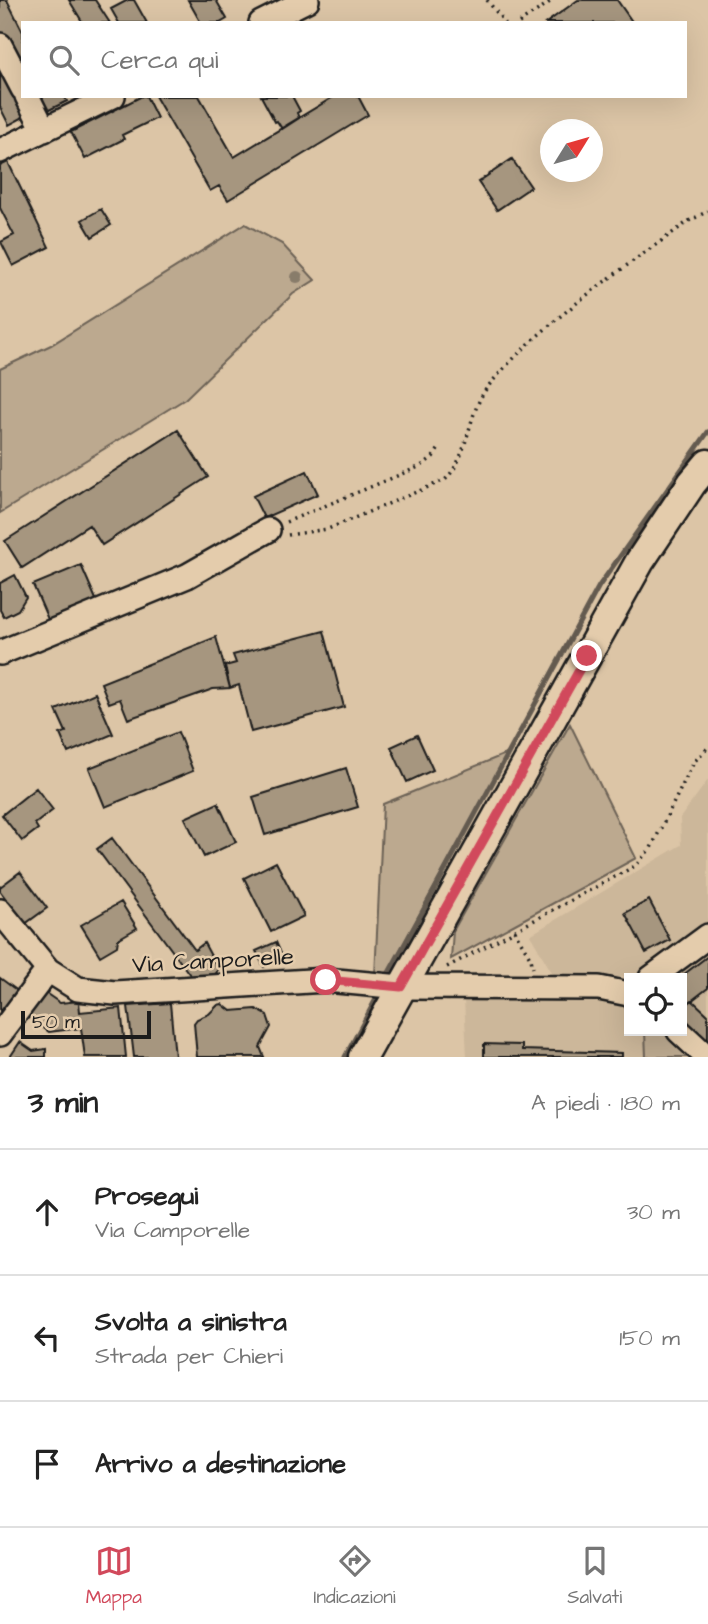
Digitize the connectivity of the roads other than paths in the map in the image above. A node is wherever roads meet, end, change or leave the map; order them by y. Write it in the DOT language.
graph roads {
  1 [pos="307,0"];
  2 [pos="265,21"];
  3 [pos="0,45"];
  4 [pos="21,85"];
  5 [pos="28,98"];
  6 [pos="109,98"];
  7 [pos="44,130"];
  8 [pos="0,151"];
  9 [pos="708,464"];
  10 [pos="274,535"];
  11 [pos="0,653"];
  12 [pos="0,911"];
  13 [pos="708,936"];
  14 [pos="48,970"];
  15 [pos="658,973"];
  16 [pos="409,987"];
  17 [pos="624,993"];
  18 [pos="0,1034"];
  19 [pos="685,1036"];
  20 [pos="363,1057"];
  21 [pos="708,1057"];
  1 -- 2 [label="street"];
  3 -- 4 [label="street"];
  5 -- 7 [label="street"];
  6 -- 7 [label="street"];
  7 -- 8 [label="street"];
  9 -- 16 [label="main road"];
  10 -- 11 [label="street"];
  12 -- 14 [label="street, Via Camporelle"];
  13 -- 15 [label="street"];
  14 -- 16 [label="street, Via Camporelle"];
  14 -- 18 [label="street"];
  16 -- 17 [label="street, Via Camporelle"];
  16 -- 20 [label="main road"];
  19 -- 21 [label="street"];
}
